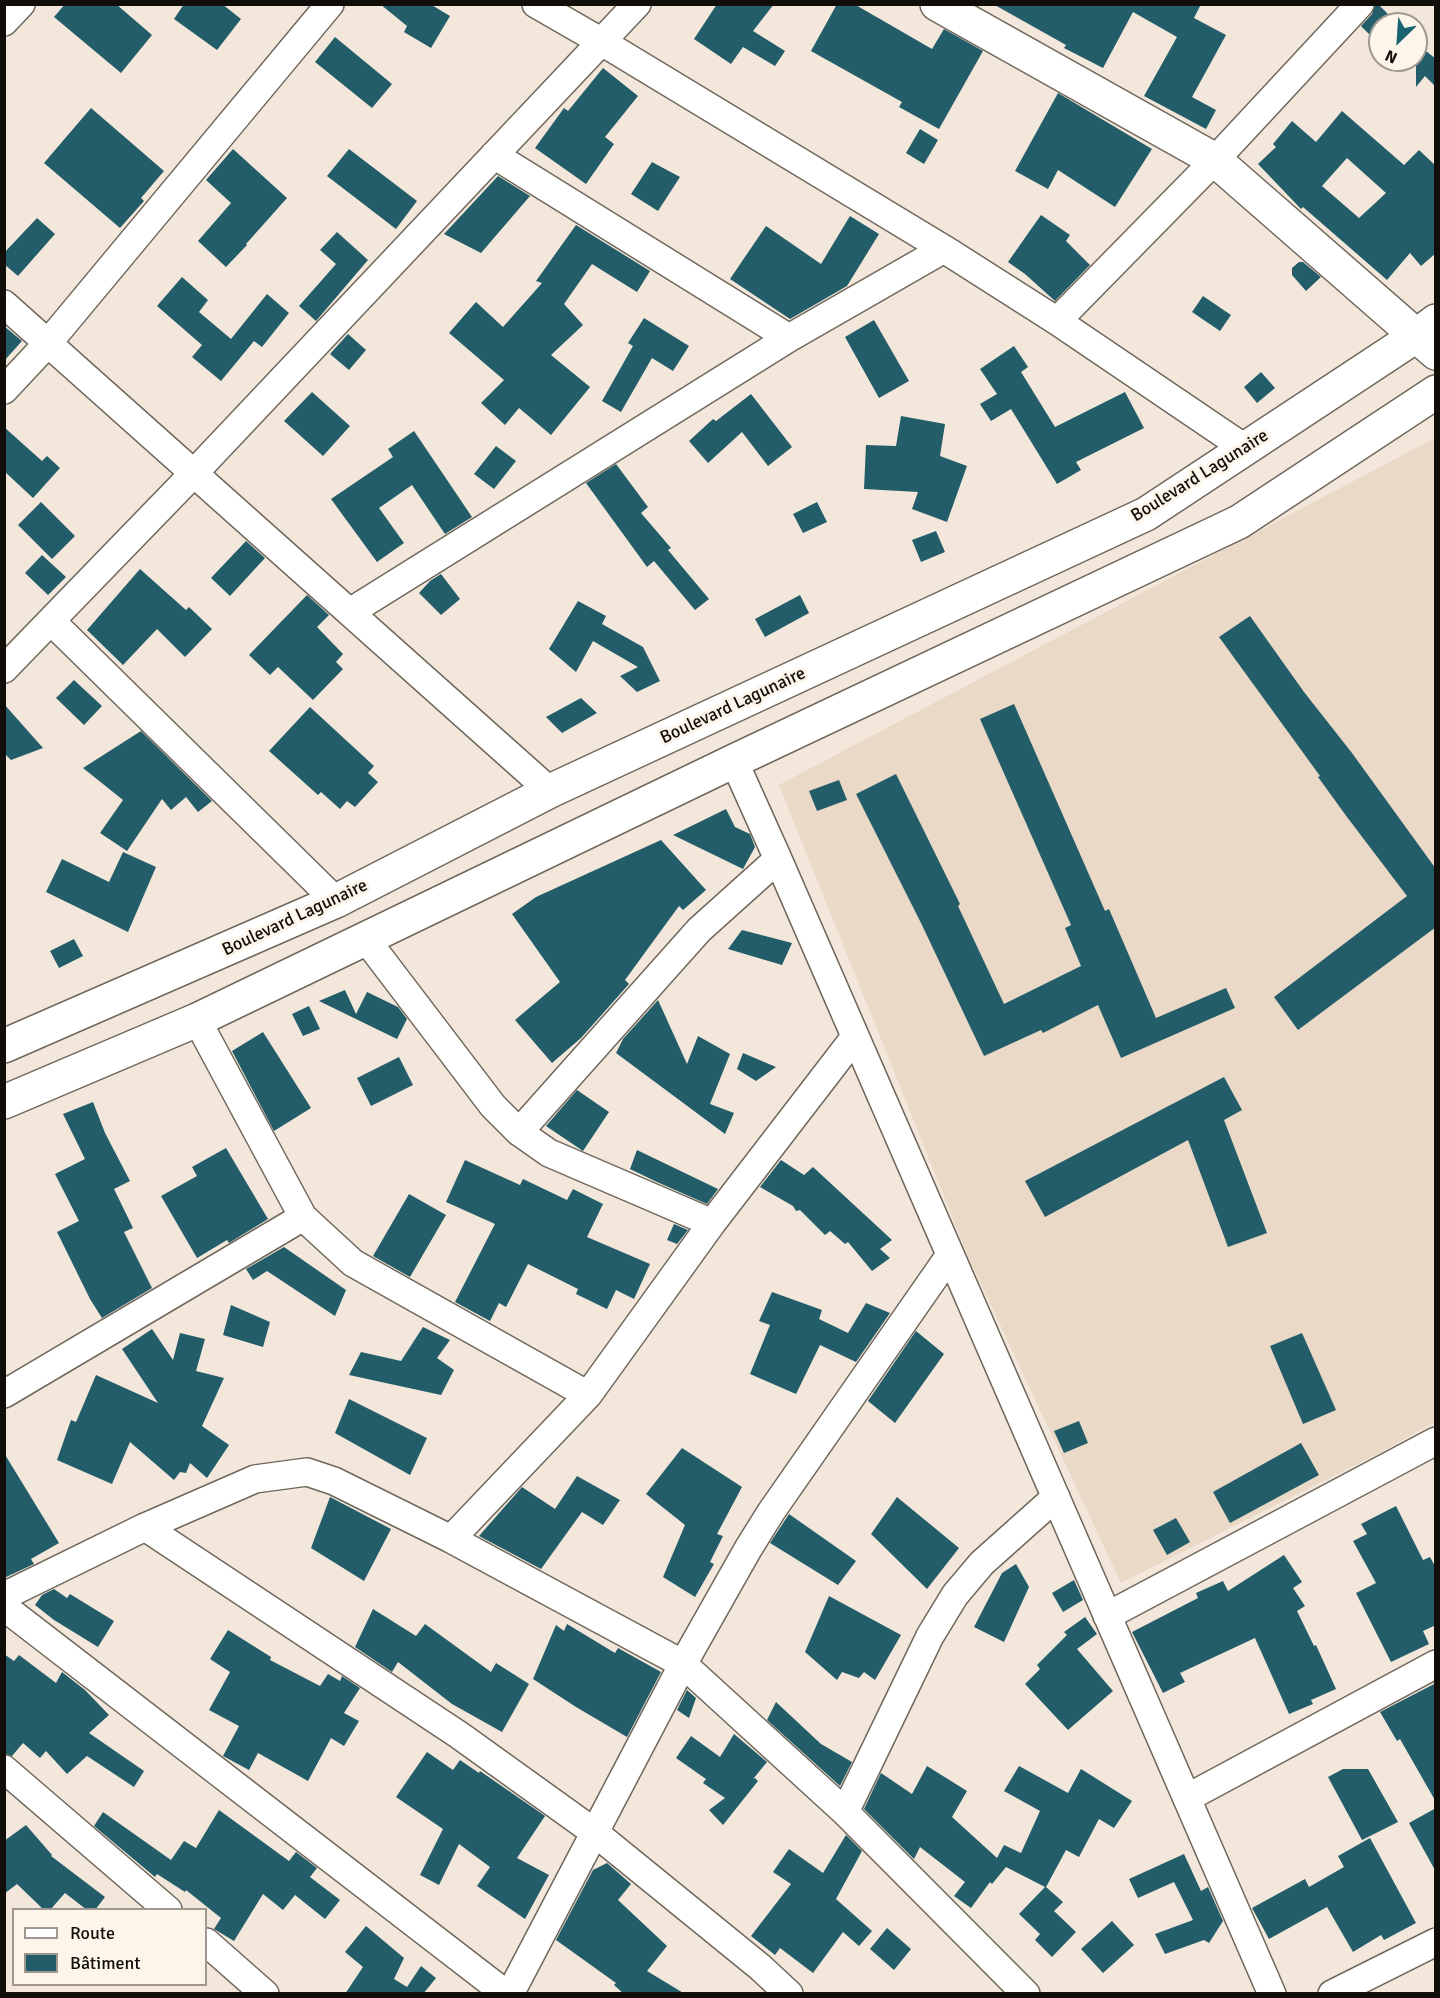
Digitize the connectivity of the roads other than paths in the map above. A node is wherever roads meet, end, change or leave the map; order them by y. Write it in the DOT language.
graph roads {
  1 [pos="21,4"];
  2 [pos="330,4"];
  3 [pos="536,4"];
  4 [pos="637,4"];
  5 [pos="938,4"];
  6 [pos="1358,5"];
  7 [pos="4,22"];
  8 [pos="602,42"];
  9 [pos="494,154"];
  10 [pos="1215,160"];
  11 [pos="944,249"];
  12 [pos="4,304"];
  13 [pos="1057,321"];
  14 [pos="1429,337"];
  15 [pos="789,338"];
  16 [pos="48,343"];
  17 [pos="4,390"];
  18 [pos="1436,392"];
  19 [pos="1246,448"];
  20 [pos="194,473"];
  21 [pos="350,612"];
  22 [pos="51,621"];
  23 [pos="4,669"];
  24 [pos="734,761"];
  25 [pos="550,791"];
  26 [pos="778,859"];
  27 [pos="336,902"];
  28 [pos="366,938"];
  29 [pos="197,1020"];
  30 [pos="855,1037"];
  31 [pos="4,1046"];
  32 [pos="4,1102"];
  33 [pos="519,1132"];
  34 [pos="303,1217"];
  35 [pos="712,1223"];
  36 [pos="950,1255"];
  37 [pos="4,1394"];
  38 [pos="588,1395"];
  39 [pos="1436,1441"];
  40 [pos="1056,1497"];
  41 [pos="145,1527"];
  42 [pos="451,1539"];
  43 [pos="4,1596"];
  44 [pos="4,1607"];
  45 [pos="1107,1616"];
  46 [pos="683,1664"];
  47 [pos="1436,1664"];
  48 [pos="4,1769"];
  49 [pos="1187,1798"];
  50 [pos="845,1812"];
  51 [pos="594,1832"];
  52 [pos="166,1908"];
  53 [pos="1436,1942"];
  54 [pos="207,1943"];
  55 [pos="1018,1991"];
  56 [pos="266,1994"];
  57 [pos="508,1994"];
  58 [pos="789,1994"];
  59 [pos="1272,1994"];
  60 [pos="1332,1994"];
  1 -- 7 [label="street"];
  2 -- 16 [label="street"];
  3 -- 8 [label="street"];
  4 -- 8 [label="street"];
  5 -- 10 [label="main road"];
  6 -- 10 [label="street"];
  8 -- 9 [label="street"];
  8 -- 11 [label="street"];
  9 -- 15 [label="street"];
  9 -- 20 [label="street"];
  10 -- 13 [label="street"];
  10 -- 14 [label="main road"];
  11 -- 13 [label="street"];
  11 -- 15 [label="street"];
  12 -- 16 [label="street"];
  13 -- 19 [label="street"];
  14 -- 19 [label="main road, Boulevard Lagunaire"];
  15 -- 21 [label="street"];
  16 -- 17 [label="street"];
  16 -- 20 [label="street"];
  18 -- 24 [label="main road"];
  19 -- 25 [label="main road, Boulevard Lagunaire"];
  20 -- 21 [label="street"];
  20 -- 22 [label="street"];
  21 -- 25 [label="street"];
  22 -- 23 [label="street"];
  22 -- 27 [label="street"];
  24 -- 26 [label="street"];
  24 -- 28 [label="main road"];
  25 -- 27 [label="main road, Boulevard Lagunaire"];
  26 -- 30 [label="street"];
  26 -- 33 [label="street"];
  27 -- 31 [label="main road, Boulevard Lagunaire"];
  28 -- 29 [label="main road"];
  28 -- 33 [label="street"];
  29 -- 32 [label="main road"];
  29 -- 34 [label="street"];
  30 -- 35 [label="street"];
  30 -- 36 [label="street"];
  33 -- 35 [label="street"];
  34 -- 37 [label="street"];
  34 -- 38 [label="street"];
  35 -- 38 [label="street"];
  36 -- 40 [label="street"];
  36 -- 46 [label="street"];
  38 -- 42 [label="street"];
  39 -- 45 [label="street"];
  40 -- 45 [label="street"];
  40 -- 50 [label="street"];
  41 -- 42 [label="street"];
  41 -- 43 [label="street"];
  41 -- 51 [label="street"];
  42 -- 46 [label="street"];
  44 -- 57 [label="street"];
  45 -- 49 [label="street"];
  46 -- 50 [label="street"];
  46 -- 51 [label="street"];
  47 -- 49 [label="street"];
  48 -- 52 [label="street"];
  49 -- 59 [label="street"];
  50 -- 55 [label="street"];
  51 -- 57 [label="street"];
  51 -- 58 [label="street"];
  53 -- 60 [label="street"];
  54 -- 56 [label="street"];
}
